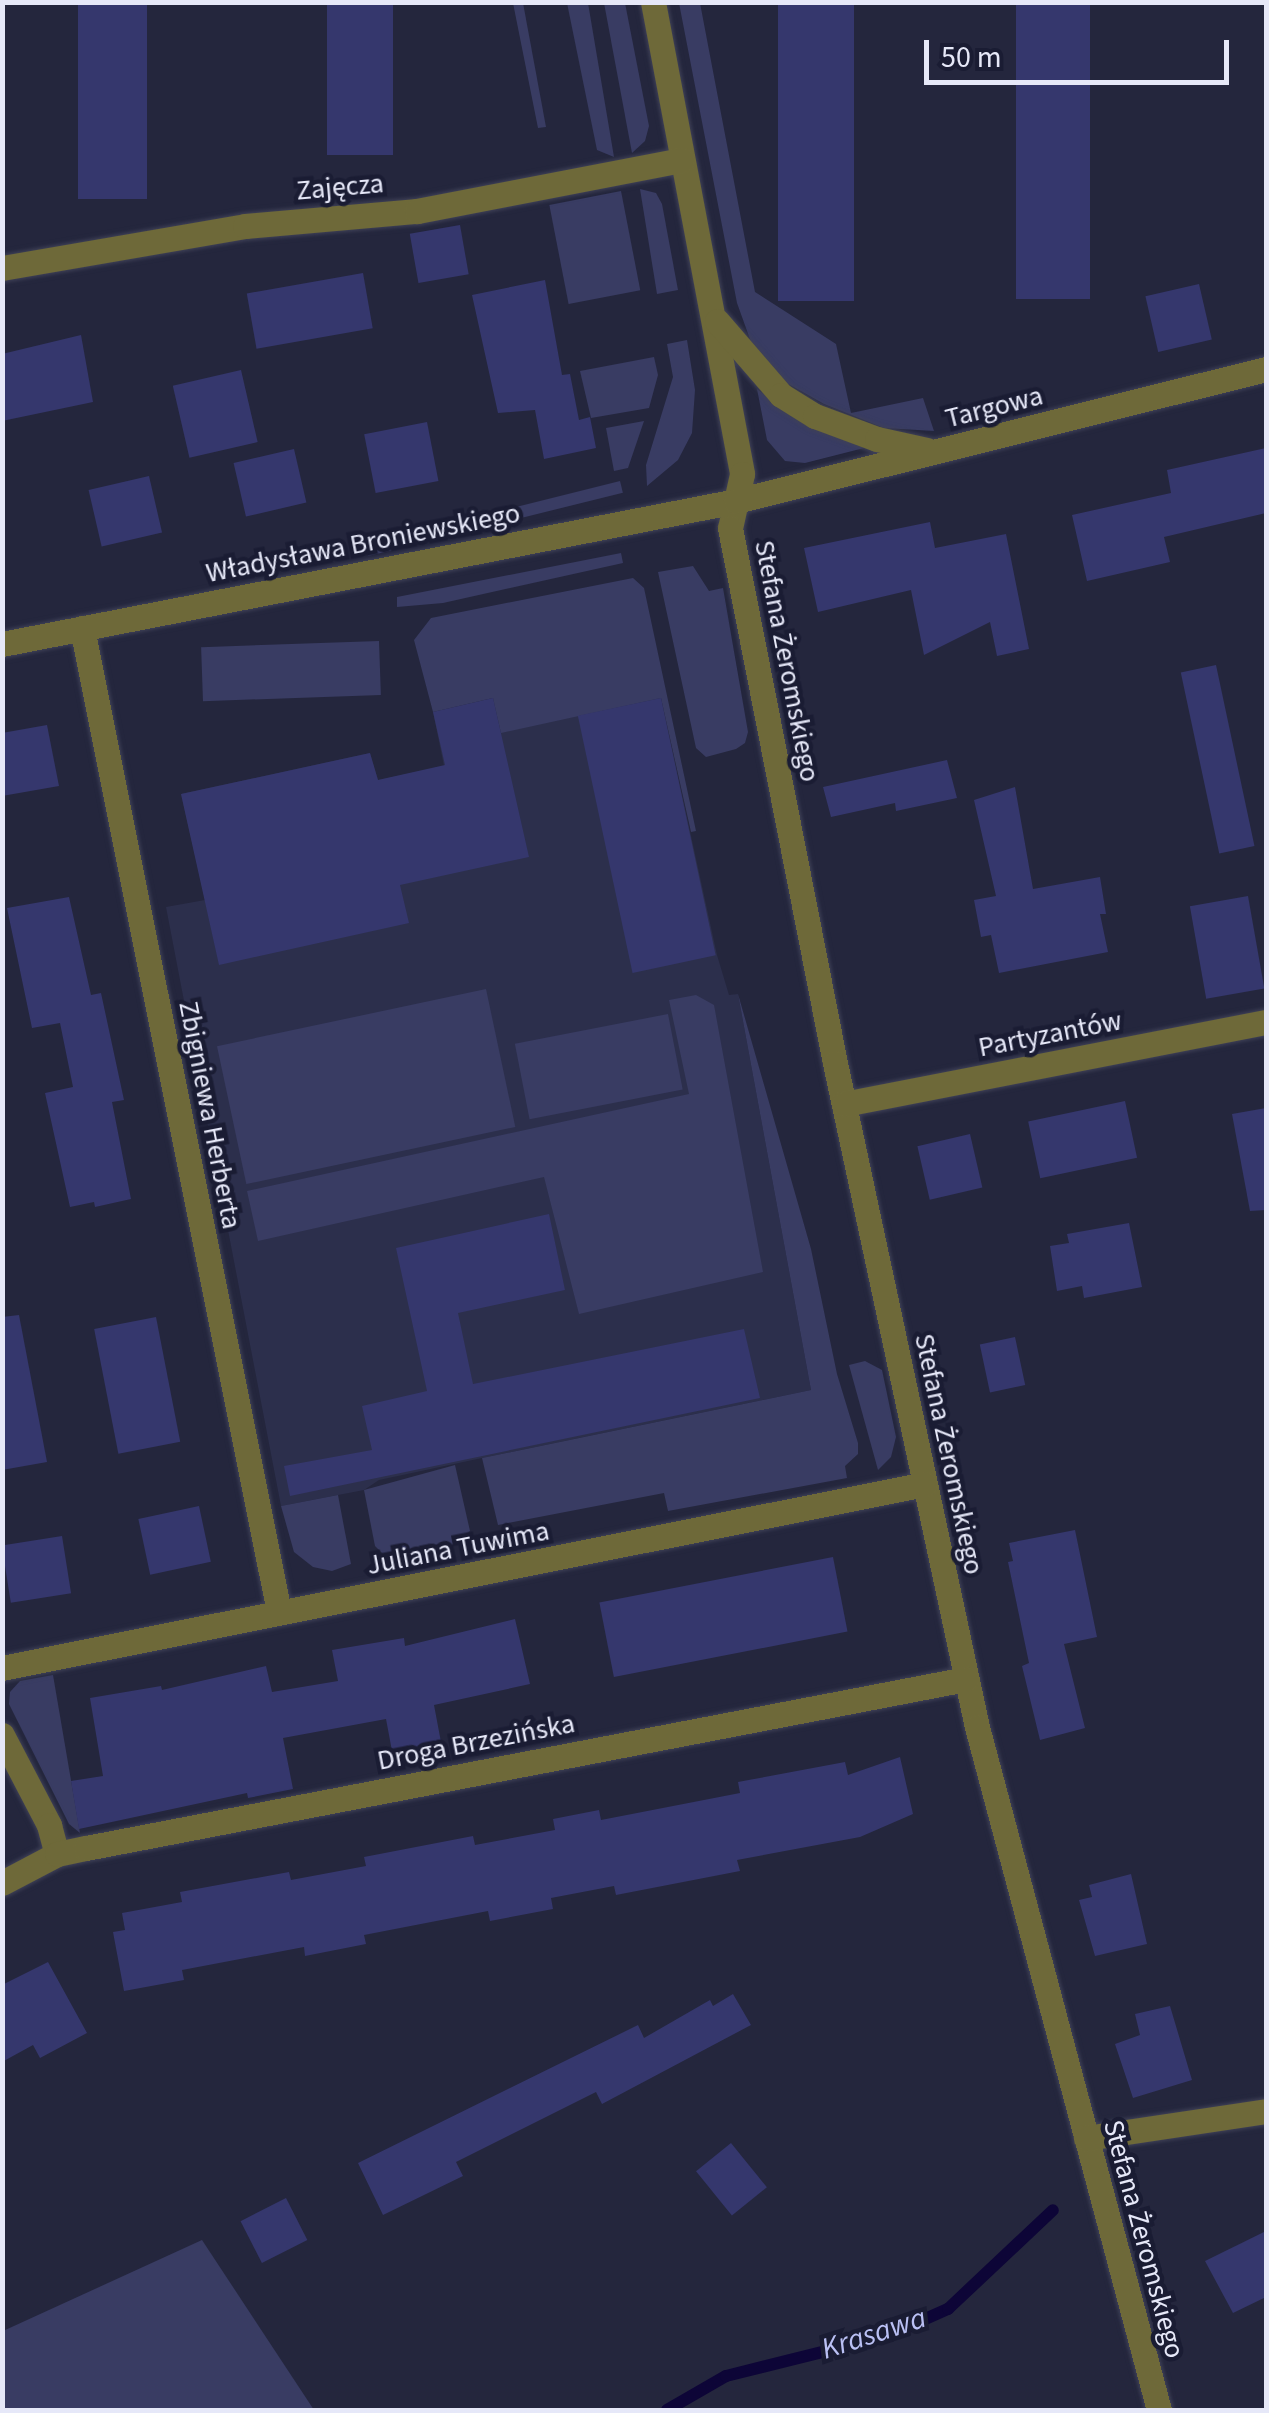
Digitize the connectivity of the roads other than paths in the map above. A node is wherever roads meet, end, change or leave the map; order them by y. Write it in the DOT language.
graph roads {
  1 [pos="652,2"];
  2 [pos="682,160"];
  3 [pos="2,268"];
  4 [pos="712,315"];
  5 [pos="1266,369"];
  6 [pos="937,452"];
  7 [pos="736,500"];
  8 [pos="82,628"];
  9 [pos="2,644"];
  10 [pos="1266,1022"];
  11 [pos="844,1104"];
  12 [pos="924,1484"];
  13 [pos="279,1612"];
  14 [pos="2,1668"];
  15 [pos="966,1679"];
  16 [pos="2,1735"];
  17 [pos="57,1854"];
  18 [pos="2,1883"];
  19 [pos="1266,2111"];
  20 [pos="1086,2138"];
  21 [pos="1159,2410"];
  1 -- 2 [label="street"];
  2 -- 3 [label="street, Zajęcza"];
  2 -- 4 [label="street"];
  4 -- 6 [label="street"];
  4 -- 7 [label="street"];
  5 -- 6 [label="street, Targowa"];
  6 -- 7 [label="street, Targowa"];
  7 -- 8 [label="street, Władysława Broniewskiego"];
  7 -- 11 [label="street, Stefana Żeromskiego"];
  8 -- 9 [label="street, Władysława Broniewskiego"];
  8 -- 13 [label="street, Zbigniewa Herberta"];
  10 -- 11 [label="street, Partyzantów"];
  11 -- 12 [label="street, Stefana Żeromskiego"];
  12 -- 13 [label="street, Juliana Tuwima"];
  12 -- 15 [label="street, Stefana Żeromskiego"];
  13 -- 14 [label="street, Juliana Tuwima"];
  15 -- 17 [label="street, Droga Brzezińska"];
  15 -- 20 [label="street, Stefana Żeromskiego"];
  16 -- 17 [label="street"];
  17 -- 18 [label="street, Droga Brzezińska"];
  19 -- 20 [label="street"];
  20 -- 21 [label="street, Stefana Żeromskiego"];
}
